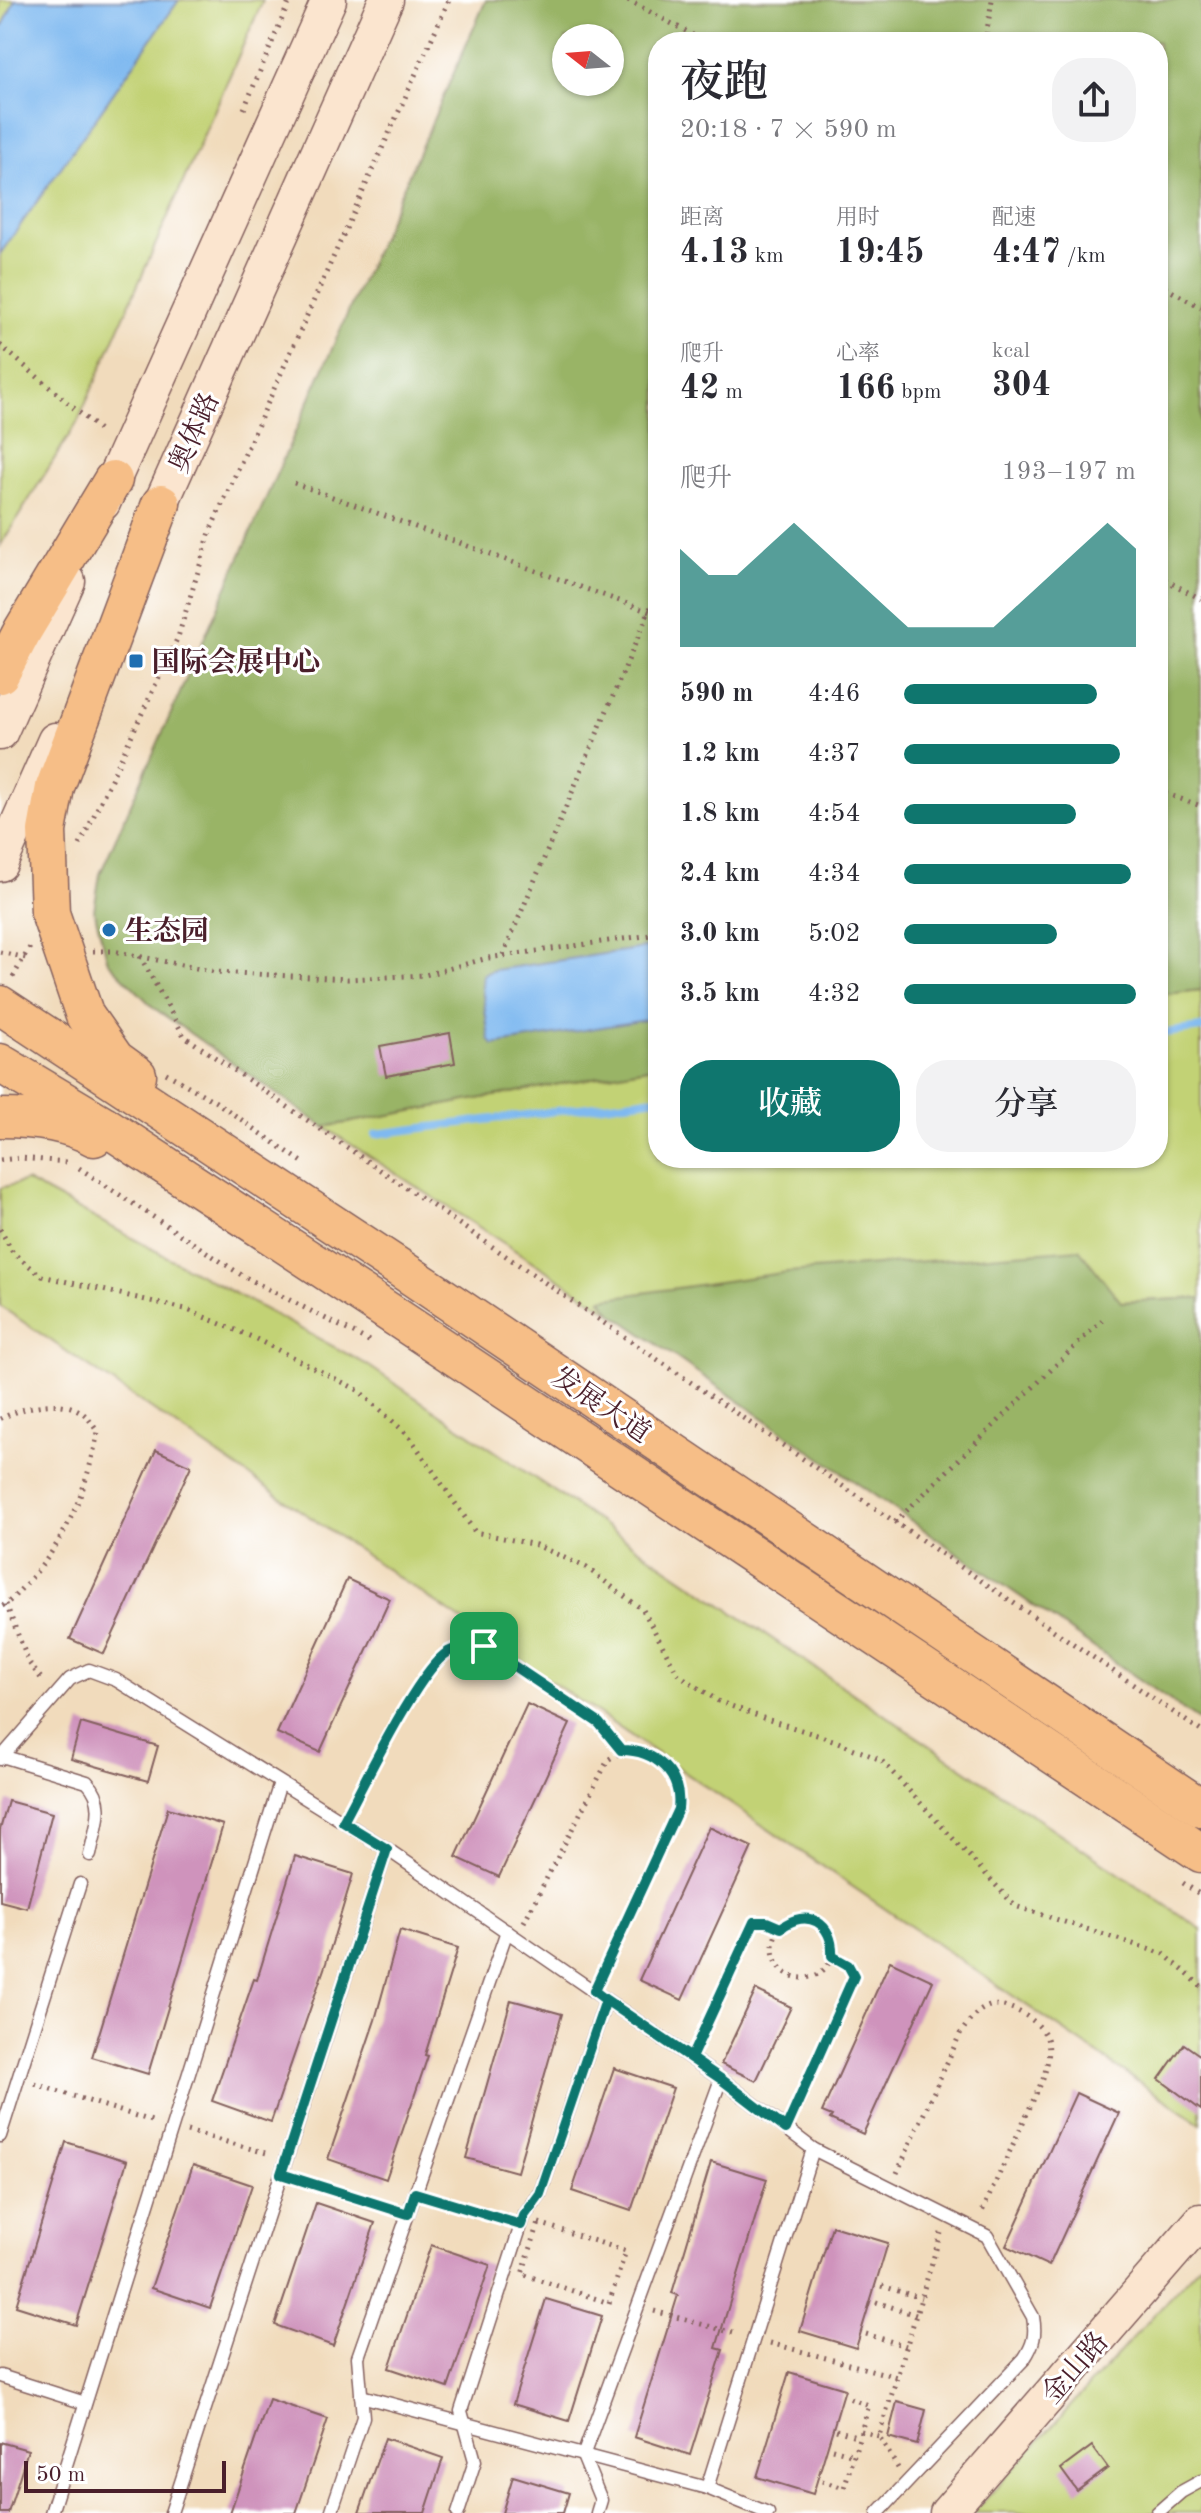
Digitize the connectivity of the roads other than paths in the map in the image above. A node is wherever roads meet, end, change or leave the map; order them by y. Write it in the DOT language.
graph roads {
  1 [pos="329,0"];
  2 [pos="386,0"];
  3 [pos="113,480"];
  4 [pos="161,504"];
  5 [pos="0,674"];
  6 [pos="0,733"];
  7 [pos="0,864"];
  8 [pos="8,988"];
  9 [pos="0,1063"];
  10 [pos="0,1118"];
  11 [pos="401,1269"];
  12 [pos="375,1303"];
  13 [pos="1,1757"];
  14 [pos="280,1783"];
  15 [pos="1201,1808"];
  16 [pos="387,1849"];
  17 [pos="90,1855"];
  18 [pos="1189,1866"];
  19 [pos="80,1884"];
  20 [pos="512,1934"];
  21 [pos="606,2000"];
  22 [pos="721,2079"];
  23 [pos="0,2136"];
  24 [pos="813,2149"];
  25 [pos="1201,2221"];
  26 [pos="0,2376"];
  27 [pos="361,2396"];
  28 [pos="85,2403"];
  29 [pos="464,2424"];
  30 [pos="583,2456"];
  31 [pos="1201,2481"];
  32 [pos="707,2488"];
  33 [pos="51,2513"];
  34 [pos="171,2513"];
  35 [pos="331,2513"];
  36 [pos="458,2513"];
  37 [pos="597,2513"];
  38 [pos="768,2513"];
  39 [pos="878,2513"];
  40 [pos="947,2513"];
  41 [pos="1157,2513"];
  1 -- 3 [label="main road, 奥体路"];
  2 -- 4 [label="main road, 奥体路"];
  3 -- 5 [label="main road"];
  3 -- 6 [label="main road, 奥体路"];
  4 -- 7 [label="main road, 奥体路"];
  4 -- 11 [label="main road"];
  8 -- 11 [label="main road, 发展大道"];
  9 -- 12 [label="main road, 发展大道"];
  10 -- 12 [label="main road"];
  11 -- 15 [label="main road, 发展大道"];
  12 -- 18 [label="main road, 发展大道"];
  13 -- 14 [label="lane"];
  13 -- 17 [label="lane"];
  14 -- 16 [label="lane"];
  14 -- 28 [label="lane"];
  16 -- 20 [label="lane"];
  16 -- 34 [label="lane"];
  19 -- 23 [label="lane"];
  20 -- 21 [label="lane"];
  20 -- 27 [label="lane"];
  21 -- 22 [label="lane"];
  21 -- 29 [label="lane"];
  22 -- 24 [label="lane"];
  22 -- 30 [label="lane"];
  24 -- 32 [label="lane"];
  24 -- 39 [label="lane"];
  25 -- 40 [label="main road, 金山路"];
  26 -- 28 [label="lane"];
  27 -- 29 [label="lane"];
  27 -- 35 [label="lane"];
  28 -- 33 [label="lane"];
  29 -- 30 [label="lane"];
  29 -- 36 [label="lane"];
  30 -- 32 [label="lane"];
  30 -- 37 [label="lane"];
  31 -- 41 [label="lane"];
  32 -- 38 [label="lane"];
}
